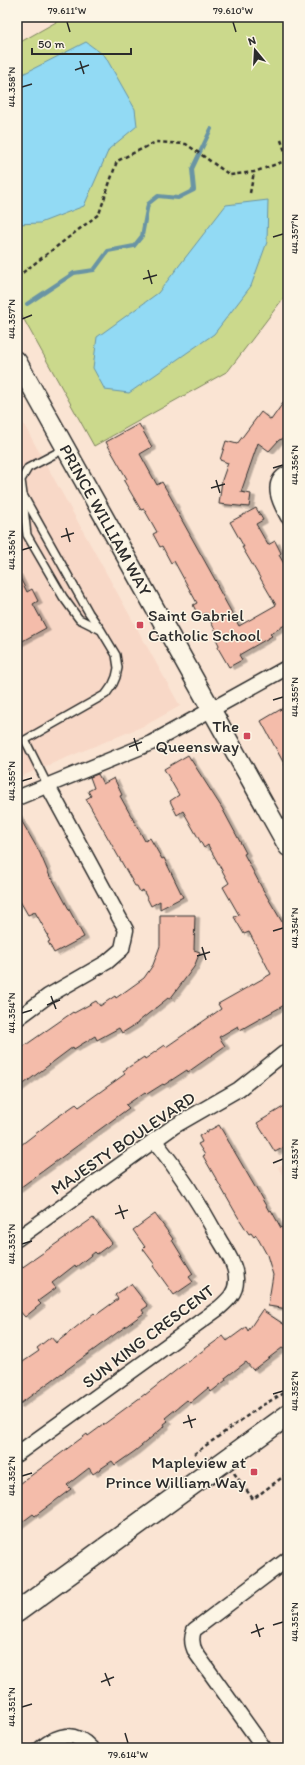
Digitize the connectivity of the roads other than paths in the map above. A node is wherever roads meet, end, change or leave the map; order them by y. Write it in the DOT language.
graph roads {
  1 [pos="17,361"];
  2 [pos="66,448"];
  3 [pos="288,473"];
  4 [pos="23,495"];
  5 [pos="288,517"];
  6 [pos="101,630"];
  7 [pos="288,667"];
  8 [pos="212,710"];
  9 [pos="48,786"];
  10 [pos="17,798"];
  11 [pos="288,847"];
  12 [pos="17,1019"];
  13 [pos="288,1050"];
  14 [pos="154,1140"];
  15 [pos="17,1239"];
  16 [pos="288,1415"];
  17 [pos="17,1454"];
  18 [pos="288,1559"];
  19 [pos="17,1612"];
  20 [pos="41,1748"];
  21 [pos="91,1748"];
  22 [pos="264,1748"];
  1 -- 2 [label="street, PRINCE WILLIAM WAY"];
  2 -- 4 [label="lane"];
  2 -- 8 [label="street, PRINCE WILLIAM WAY"];
  3 -- 5 [label="street"];
  4 -- 6 [label="lane"];
  4 -- 6 [label="lane"];
  6 -- 9 [label="lane"];
  7 -- 8 [label="street"];
  8 -- 9 [label="street"];
  8 -- 11 [label="street, PRINCE WILLIAM WAY"];
  9 -- 10 [label="street"];
  9 -- 12 [label="street"];
  13 -- 14 [label="street, MAJESTY BOULEVARD"];
  14 -- 15 [label="street, MAJESTY BOULEVARD"];
  14 -- 17 [label="street, SUN KING CRESCENT"];
  16 -- 19 [label="main road"];
  18 -- 22 [label="street"];
  20 -- 21 [label="street"];
}
